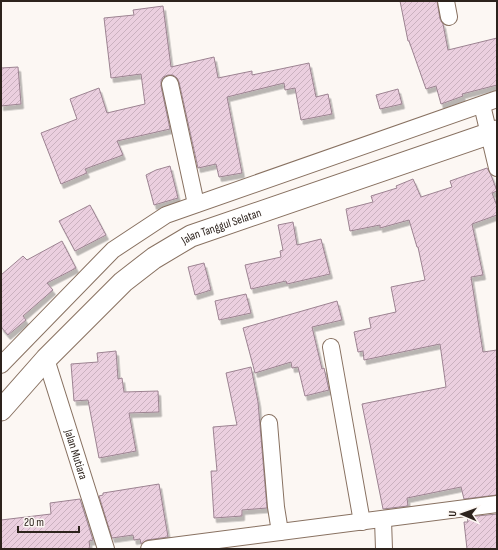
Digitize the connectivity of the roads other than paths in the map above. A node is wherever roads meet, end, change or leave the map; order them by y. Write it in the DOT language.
graph roads {
  1 [pos="446,1"];
  2 [pos="449,17"];
  3 [pos="170,84"];
  4 [pos="497,99"];
  5 [pos="482,105"];
  6 [pos="493,132"];
  7 [pos="497,168"];
  8 [pos="196,204"];
  9 [pos="331,347"];
  10 [pos="46,359"];
  11 [pos="1,365"];
  12 [pos="1,410"];
  13 [pos="269,423"];
  14 [pos="497,504"];
  15 [pos="383,520"];
  16 [pos="362,522"];
  17 [pos="280,532"];
  18 [pos="106,549"];
  19 [pos="149,549"];
  20 [pos="384,549"];
  1 -- 2 [label="street"];
  3 -- 8 [label="street"];
  4 -- 5 [label="street"];
  5 -- 6 [label="street"];
  5 -- 8 [label="street"];
  6 -- 7 [label="street"];
  6 -- 10 [label="street, Jalan Tanggul Selatan"];
  8 -- 11 [label="street"];
  9 -- 16 [label="street"];
  10 -- 12 [label="street, Jalan Tanggul Selatan"];
  10 -- 18 [label="street, Jalan Mutiara"];
  13 -- 17 [label="street"];
  14 -- 15 [label="street"];
  15 -- 16 [label="street"];
  15 -- 20 [label="street"];
  16 -- 17 [label="street"];
  17 -- 19 [label="street"];
}
